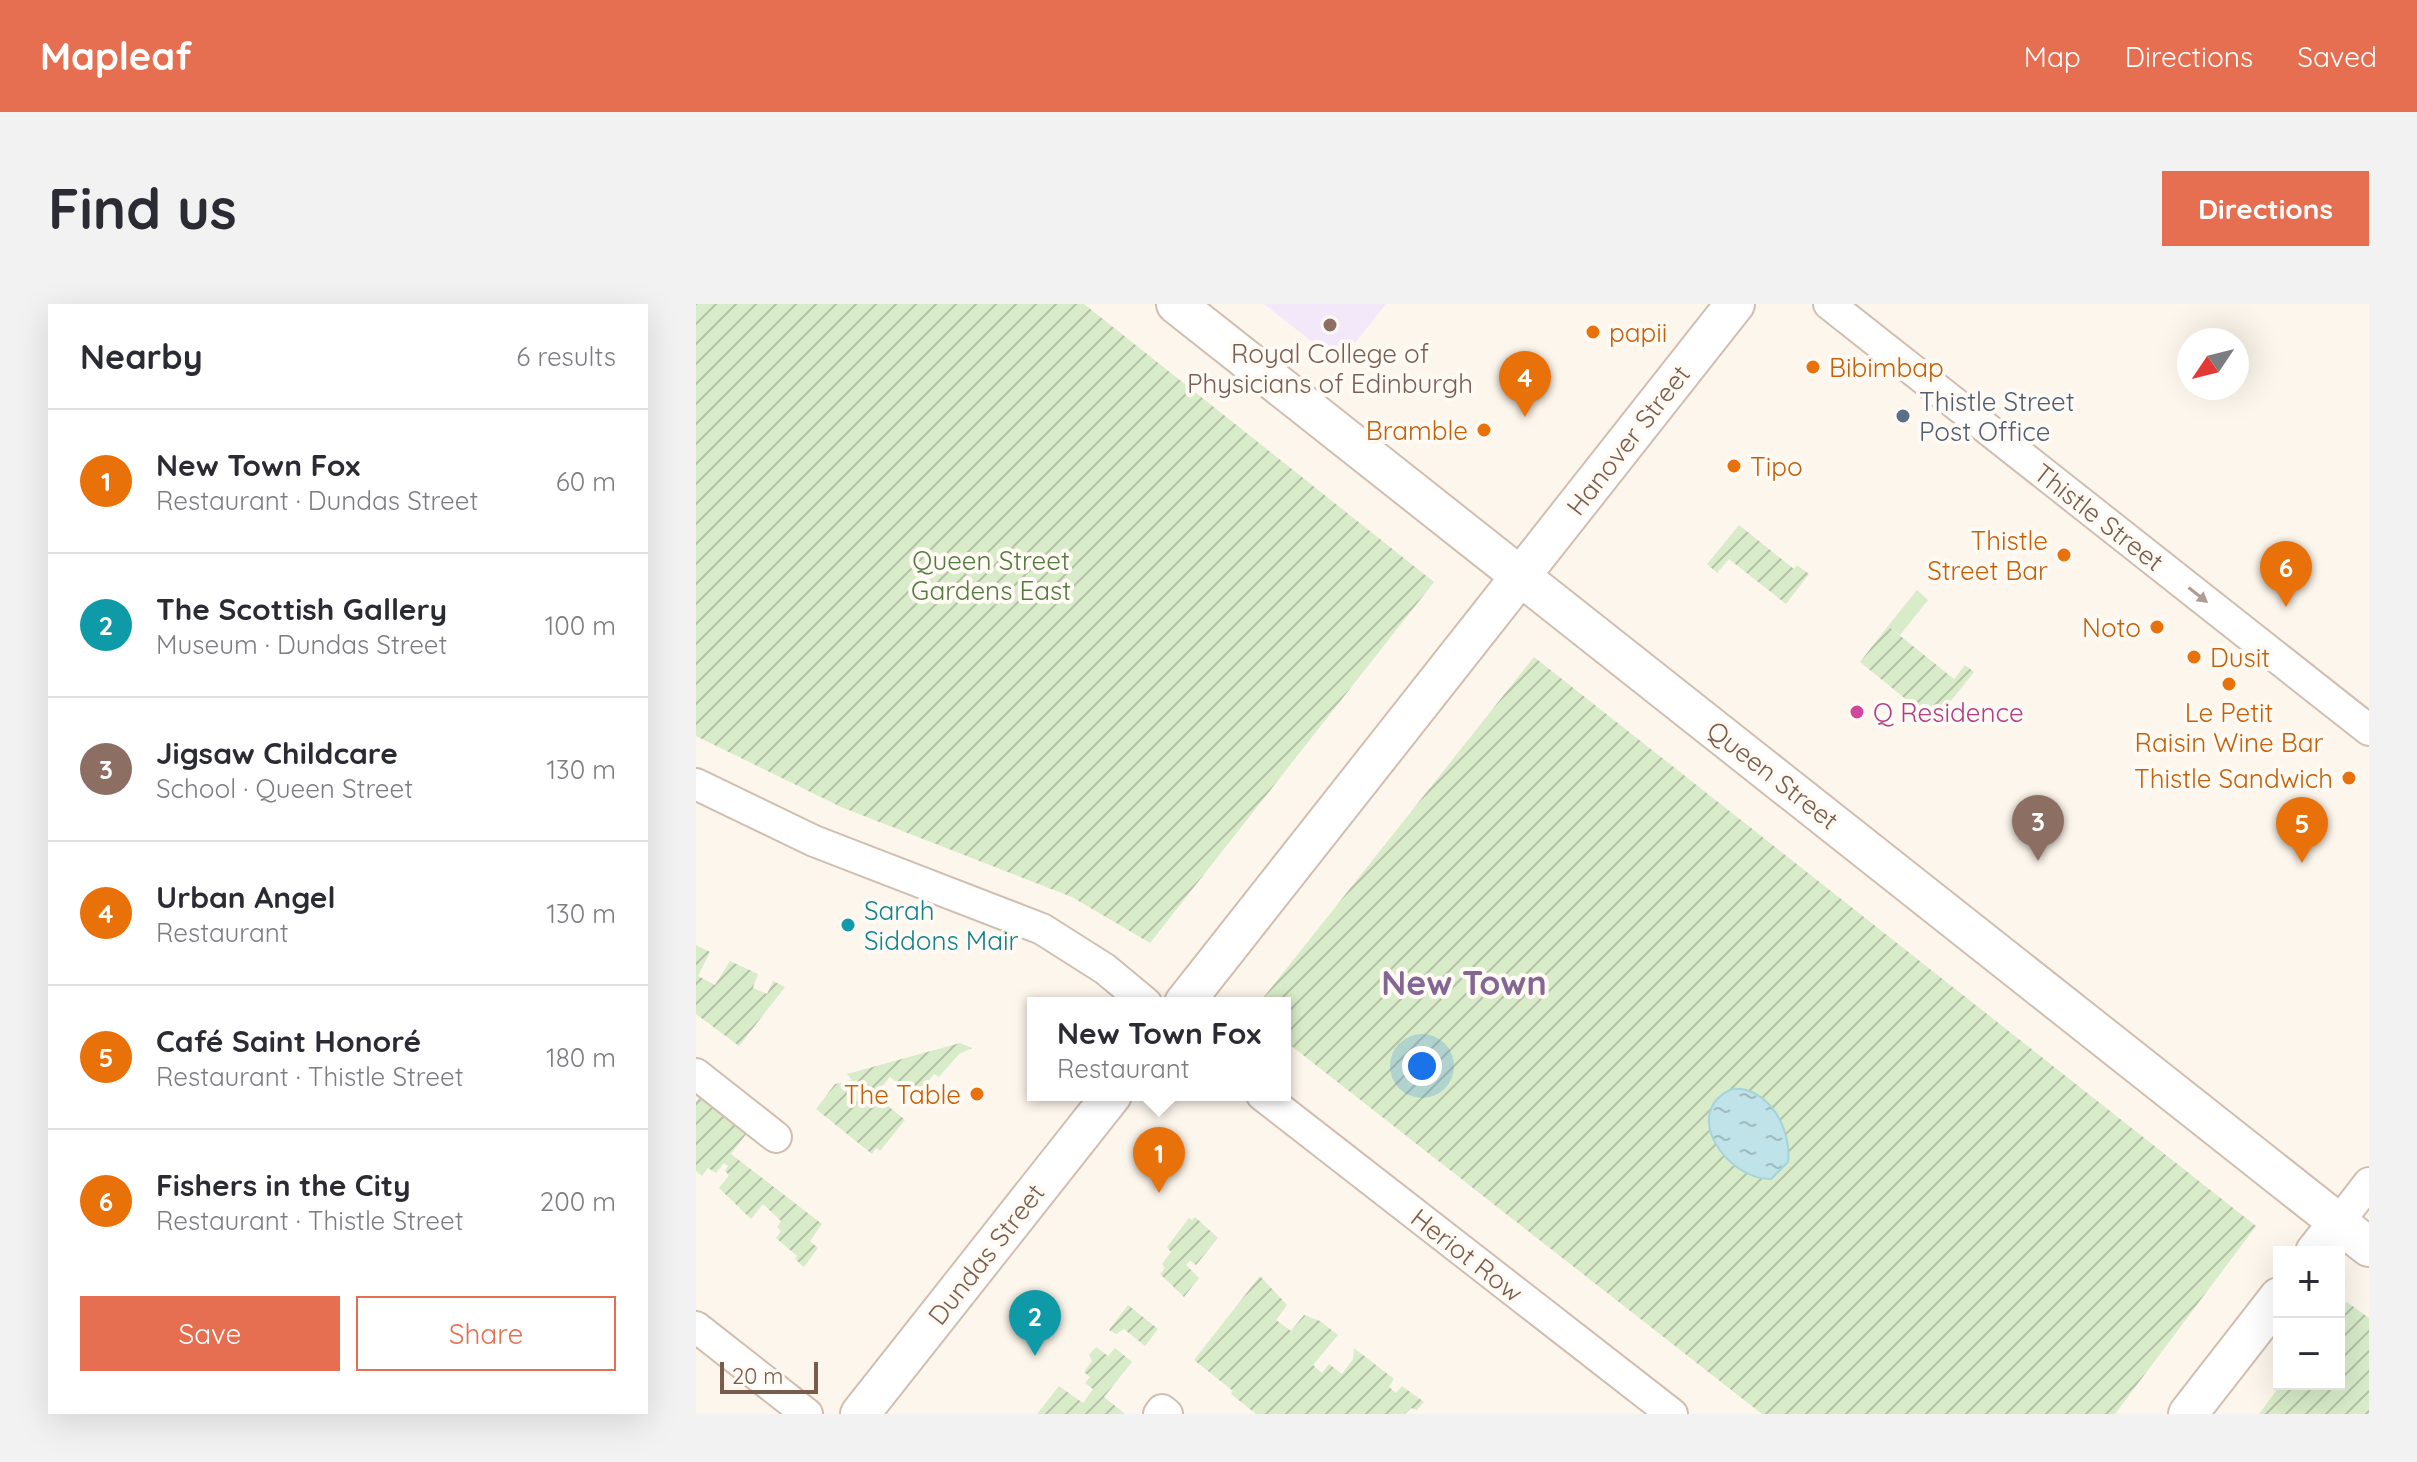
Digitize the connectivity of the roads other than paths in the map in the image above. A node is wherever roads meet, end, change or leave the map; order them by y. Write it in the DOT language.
graph roads {
  1 [pos="1176,304"];
  2 [pos="1735,304"];
  3 [pos="1829,304"];
  4 [pos="1521,575"];
  5 [pos="2369,730"];
  6 [pos="696,784"];
  7 [pos="1139,997"];
  8 [pos="1189,997"];
  9 [pos="696,1074"];
  10 [pos="1107,1101"];
  11 [pos="1270,1101"];
  12 [pos="776,1137"];
  13 [pos="2369,1183"];
  14 [pos="2338,1223"];
  15 [pos="2320,1246"];
  16 [pos="2369,1247"];
  17 [pos="2273,1305"];
  18 [pos="696,1327"];
  19 [pos="807,1414"];
  20 [pos="860,1414"];
  21 [pos="1159,1414"];
  22 [pos="1167,1414"];
  23 [pos="1672,1414"];
  24 [pos="2188,1414"];
  1 -- 4 [label="street, Queen Street"];
  2 -- 4 [label="street, Hanover Street"];
  3 -- 5 [label="street, Thistle Street, one-way"];
  4 -- 8 [label="street"];
  4 -- 14 [label="street, Queen Street"];
  6 -- 7 [label="street"];
  9 -- 12 [label="street"];
  10 -- 20 [label="street, Dundas Street"];
  11 -- 23 [label="street, Heriot Row"];
  13 -- 14 [label="street"];
  14 -- 15 [label="street"];
  14 -- 16 [label="street, Queen Street"];
  17 -- 24 [label="street"];
  18 -- 19 [label="street"];
  21 -- 22 [label="street"];
}
